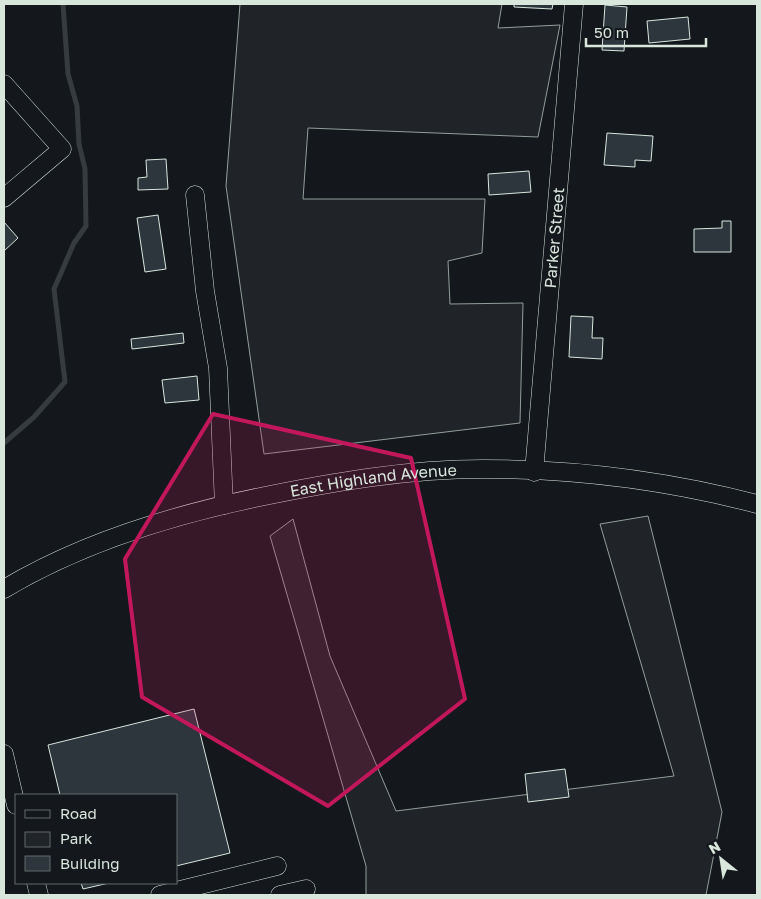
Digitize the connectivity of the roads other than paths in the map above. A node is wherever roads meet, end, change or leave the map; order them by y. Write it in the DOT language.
graph roads {
  1 [pos="574,4"];
  2 [pos="4,84"];
  3 [pos="195,195"];
  4 [pos="4,198"];
  5 [pos="534,472"];
  6 [pos="757,504"];
  7 [pos="224,505"];
  8 [pos="4,589"];
  9 [pos="4,754"];
  10 [pos="15,801"];
  11 [pos="277,866"];
  12 [pos="306,889"];
  13 [pos="160,895"];
  14 [pos="280,895"];
  1 -- 5 [label="street, Parker Street"];
  2 -- 4 [label="street"];
  3 -- 7 [label="street"];
  5 -- 6 [label="street, East Highland Avenue"];
  5 -- 7 [label="street, East Highland Avenue"];
  7 -- 8 [label="street, East Highland Avenue"];
  9 -- 10 [label="street"];
  11 -- 13 [label="street"];
  12 -- 14 [label="street"];
}
